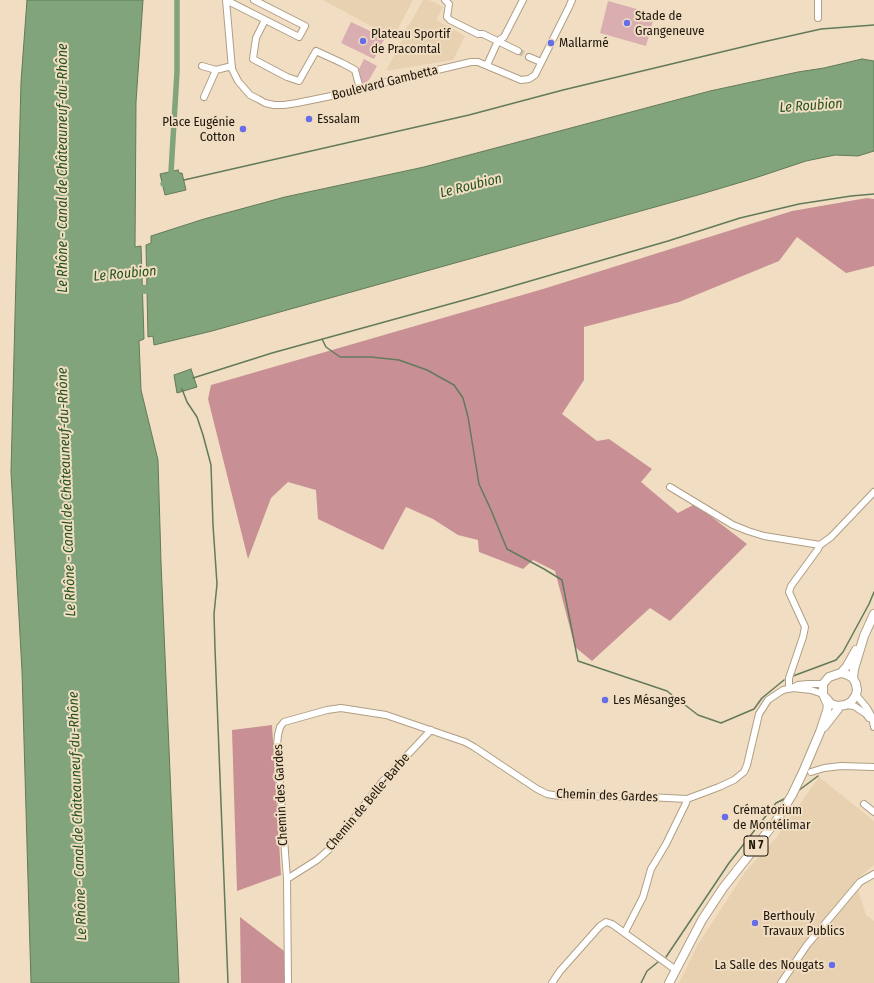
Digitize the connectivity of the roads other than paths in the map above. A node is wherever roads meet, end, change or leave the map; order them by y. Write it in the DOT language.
graph roads {
  1 [pos="226,0"];
  2 [pos="254,0"];
  3 [pos="445,0"];
  4 [pos="523,0"];
  5 [pos="572,0"];
  6 [pos="818,0"];
  7 [pos="818,18"];
  8 [pos="265,20"];
  9 [pos="498,41"];
  10 [pos="518,51"];
  11 [pos="530,57"];
  12 [pos="541,62"];
  13 [pos="487,65"];
  14 [pos="202,66"];
  15 [pos="232,66"];
  16 [pos="216,70"];
  17 [pos="360,88"];
  18 [pos="204,97"];
  19 [pos="670,487"];
  20 [pos="874,492"];
  21 [pos="820,544"];
  22 [pos="874,614"];
  23 [pos="864,636"];
  24 [pos="841,673"];
  25 [pos="853,678"];
  26 [pos="824,684"];
  27 [pos="791,689"];
  28 [pos="856,695"];
  29 [pos="824,696"];
  30 [pos="842,706"];
  31 [pos="873,724"];
  32 [pos="431,730"];
  33 [pos="820,732"];
  34 [pos="874,767"];
  35 [pos="811,772"];
  36 [pos="687,799"];
  37 [pos="864,804"];
  38 [pos="874,812"];
  39 [pos="874,874"];
  40 [pos="287,879"];
  41 [pos="625,932"];
  42 [pos="676,970"];
  43 [pos="288,983"];
  44 [pos="552,983"];
  45 [pos="669,983"];
  46 [pos="781,983"];
  1 -- 8 [label="street"];
  1 -- 15 [label="street, Boulevard Gambetta"];
  2 -- 8 [label="street"];
  3 -- 9 [label="street"];
  4 -- 9 [label="street"];
  5 -- 12 [label="street, Boulevard Gambetta"];
  6 -- 7 [label="street"];
  8 -- 17 [label="street"];
  9 -- 10 [label="street"];
  9 -- 13 [label="street"];
  11 -- 12 [label="street"];
  12 -- 13 [label="street, Boulevard Gambetta"];
  13 -- 17 [label="street, Boulevard Gambetta"];
  14 -- 16 [label="street"];
  15 -- 16 [label="street"];
  15 -- 17 [label="street, Boulevard Gambetta"];
  16 -- 18 [label="street"];
  19 -- 21 [label="street"];
  20 -- 21 [label="street"];
  21 -- 27 [label="street"];
  22 -- 23 [label="main road"];
  23 -- 24 [label="main road"];
  23 -- 25 [label="main road"];
  24 -- 25 [label="main road"];
  24 -- 26 [label="main road"];
  25 -- 28 [label="main road"];
  26 -- 27 [label="street"];
  26 -- 29 [label="main road"];
  27 -- 29 [label="street"];
  27 -- 36 [label="street, Chemin des Gardes"];
  28 -- 30 [label="main road"];
  28 -- 31 [label="street"];
  29 -- 30 [label="main road"];
  29 -- 33 [label="main road, N 7"];
  30 -- 31 [label="street"];
  30 -- 33 [label="main road, N 7"];
  32 -- 36 [label="street, Chemin des Gardes"];
  32 -- 40 [label="street, Chemin de Belle-Barbe"];
  32 -- 40 [label="street, Chemin des Gardes"];
  33 -- 42 [label="main road, N 7"];
  34 -- 35 [label="street"];
  36 -- 41 [label="street"];
  37 -- 38 [label="street"];
  39 -- 46 [label="street"];
  40 -- 43 [label="street"];
  41 -- 42 [label="street"];
  41 -- 44 [label="street"];
  42 -- 45 [label="main road, N 7"];
}
